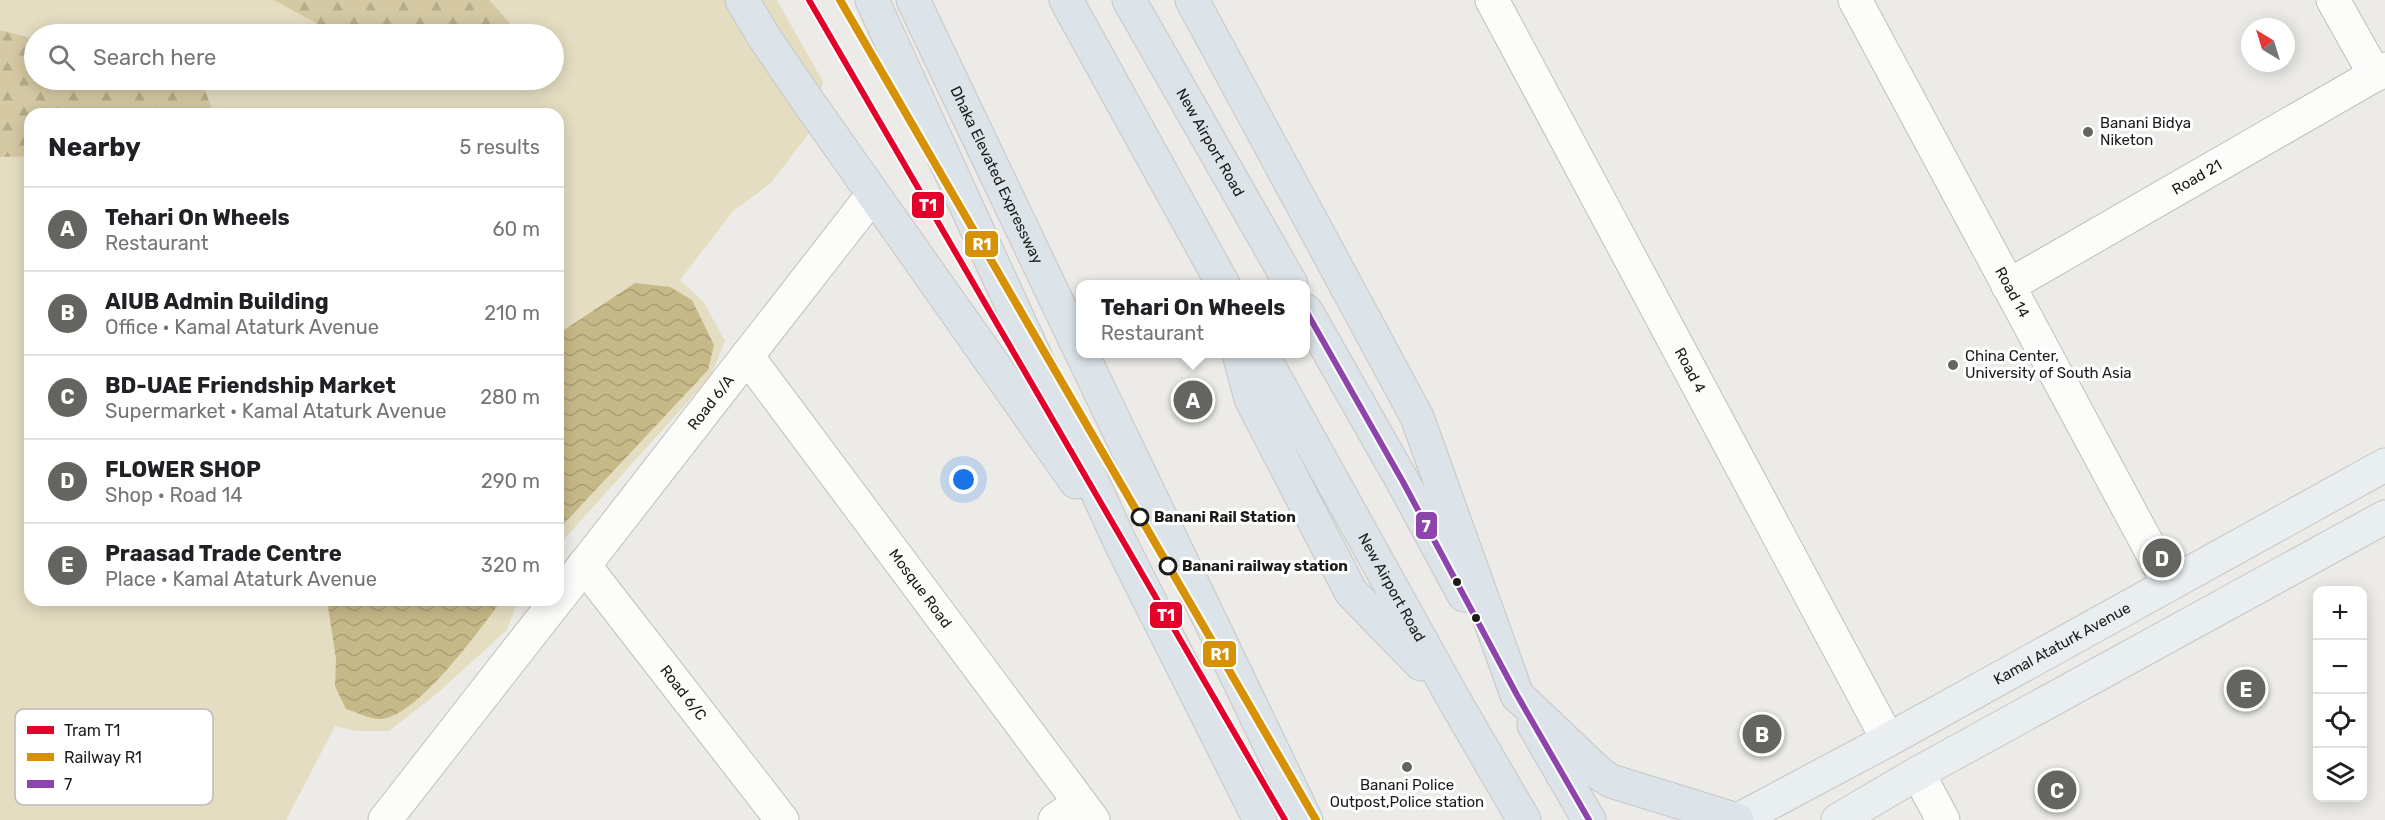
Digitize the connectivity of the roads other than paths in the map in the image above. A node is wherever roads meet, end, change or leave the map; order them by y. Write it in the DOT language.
graph roads {
  1 [pos="742,0"];
  2 [pos="872,0"];
  3 [pos="913,0"];
  4 [pos="1066,0"];
  5 [pos="1129,0"];
  6 [pos="1192,0"];
  7 [pos="1855,0"];
  8 [pos="2333,0"];
  9 [pos="1502,3"];
  10 [pos="2380,72"];
  11 [pos="864,206"];
  12 [pos="1220,280"];
  13 [pos="1288,280"];
  14 [pos="2008,286"];
  15 [pos="1310,320"];
  16 [pos="1076,342"];
  17 [pos="747,356"];
  18 [pos="1084,358"];
  19 [pos="1240,358"];
  20 [pos="1264,358"];
  21 [pos="2385,465"];
  22 [pos="2385,517"];
  23 [pos="1122,544"];
  24 [pos="584,565"];
  25 [pos="2169,584"];
  26 [pos="564,591"];
  27 [pos="553,606"];
  28 [pos="1517,695"];
  29 [pos="1453,698"];
  30 [pos="1888,740"];
  31 [pos="1918,773"];
  32 [pos="403,812"];
  33 [pos="1076,814"];
  34 [pos="782,820"];
  35 [pos="1260,820"];
  36 [pos="1306,820"];
  37 [pos="1524,820"];
  38 [pos="1589,820"];
  39 [pos="1738,820"];
  40 [pos="1838,820"];
  41 [pos="1943,820"];
  1 -- 23 [label="highway"];
  2 -- 23 [label="highway"];
  3 -- 16 [label="highway, Dhaka Elevated Expressway"];
  4 -- 12 [label="highway"];
  5 -- 13 [label="highway, New Airport Road"];
  6 -- 28 [label="highway"];
  7 -- 14 [label="street, Road 14"];
  8 -- 10 [label="street"];
  9 -- 30 [label="street, Road 4"];
  10 -- 14 [label="street, Road 21"];
  11 -- 17 [label="street, Road 6/A"];
  14 -- 25 [label="street, Road 14"];
  15 -- 28 [label="highway"];
  17 -- 24 [label="street, Road 6/A"];
  17 -- 33 [label="street, Mosque Road"];
  18 -- 36 [label="highway, Dhaka Elevated Expressway"];
  19 -- 29 [label="highway"];
  20 -- 29 [label="highway, New Airport Road"];
  21 -- 25 [label="main road, Kamal Ataturk Avenue"];
  22 -- 31 [label="main road"];
  23 -- 35 [label="highway"];
  24 -- 26 [label="street, Road 6/A"];
  24 -- 34 [label="street, Road 6/C"];
  25 -- 30 [label="main road, Kamal Ataturk Avenue"];
  27 -- 32 [label="street, Road 6/A"];
  28 -- 38 [label="highway"];
  28 -- 39 [label="highway"];
  29 -- 37 [label="highway, New Airport Road"];
  30 -- 39 [label="main road, Kamal Ataturk Avenue"];
  31 -- 40 [label="main road"];
  31 -- 41 [label="street"];
}
